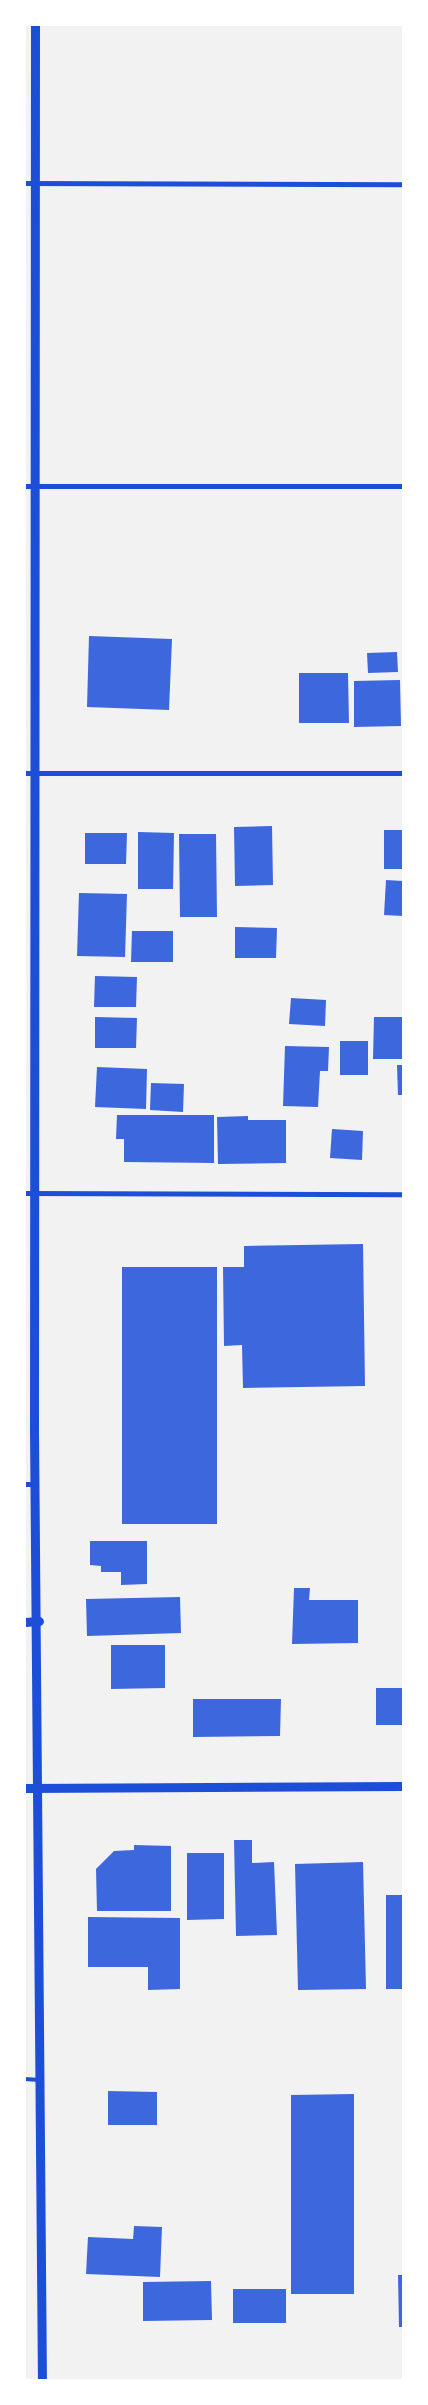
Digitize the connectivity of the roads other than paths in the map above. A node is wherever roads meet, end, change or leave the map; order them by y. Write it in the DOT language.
graph roads {
  1 [pos="35,25"];
  2 [pos="25,183"];
  3 [pos="35,183"];
  4 [pos="403,184"];
  5 [pos="25,486"];
  6 [pos="35,486"];
  7 [pos="403,486"];
  8 [pos="30,773"];
  9 [pos="403,773"];
  10 [pos="30,1194"];
  11 [pos="403,1194"];
  12 [pos="30,1327"];
  13 [pos="30,1484"];
  14 [pos="39,1621"];
  15 [pos="25,1622"];
  16 [pos="403,1786"];
  17 [pos="25,1788"];
  18 [pos="41,1788"];
  19 [pos="25,2079"];
  20 [pos="41,2080"];
  21 [pos="42,2380"];
  1 -- 3 [label="street"];
  2 -- 3 [label="street"];
  3 -- 4 [label="street"];
  3 -- 6 [label="street"];
  5 -- 6 [label="street"];
  6 -- 7 [label="street"];
  6 -- 8 [label="street"];
  8 -- 9 [label="street"];
  8 -- 10 [label="street"];
  10 -- 11 [label="street"];
  10 -- 12 [label="street"];
  12 -- 13 [label="street"];
  13 -- 14 [label="street"];
  14 -- 15 [label="street"];
  14 -- 18 [label="street"];
  16 -- 18 [label="street"];
  17 -- 18 [label="street"];
  18 -- 20 [label="street"];
  19 -- 20 [label="lane"];
  20 -- 21 [label="street"];
}
